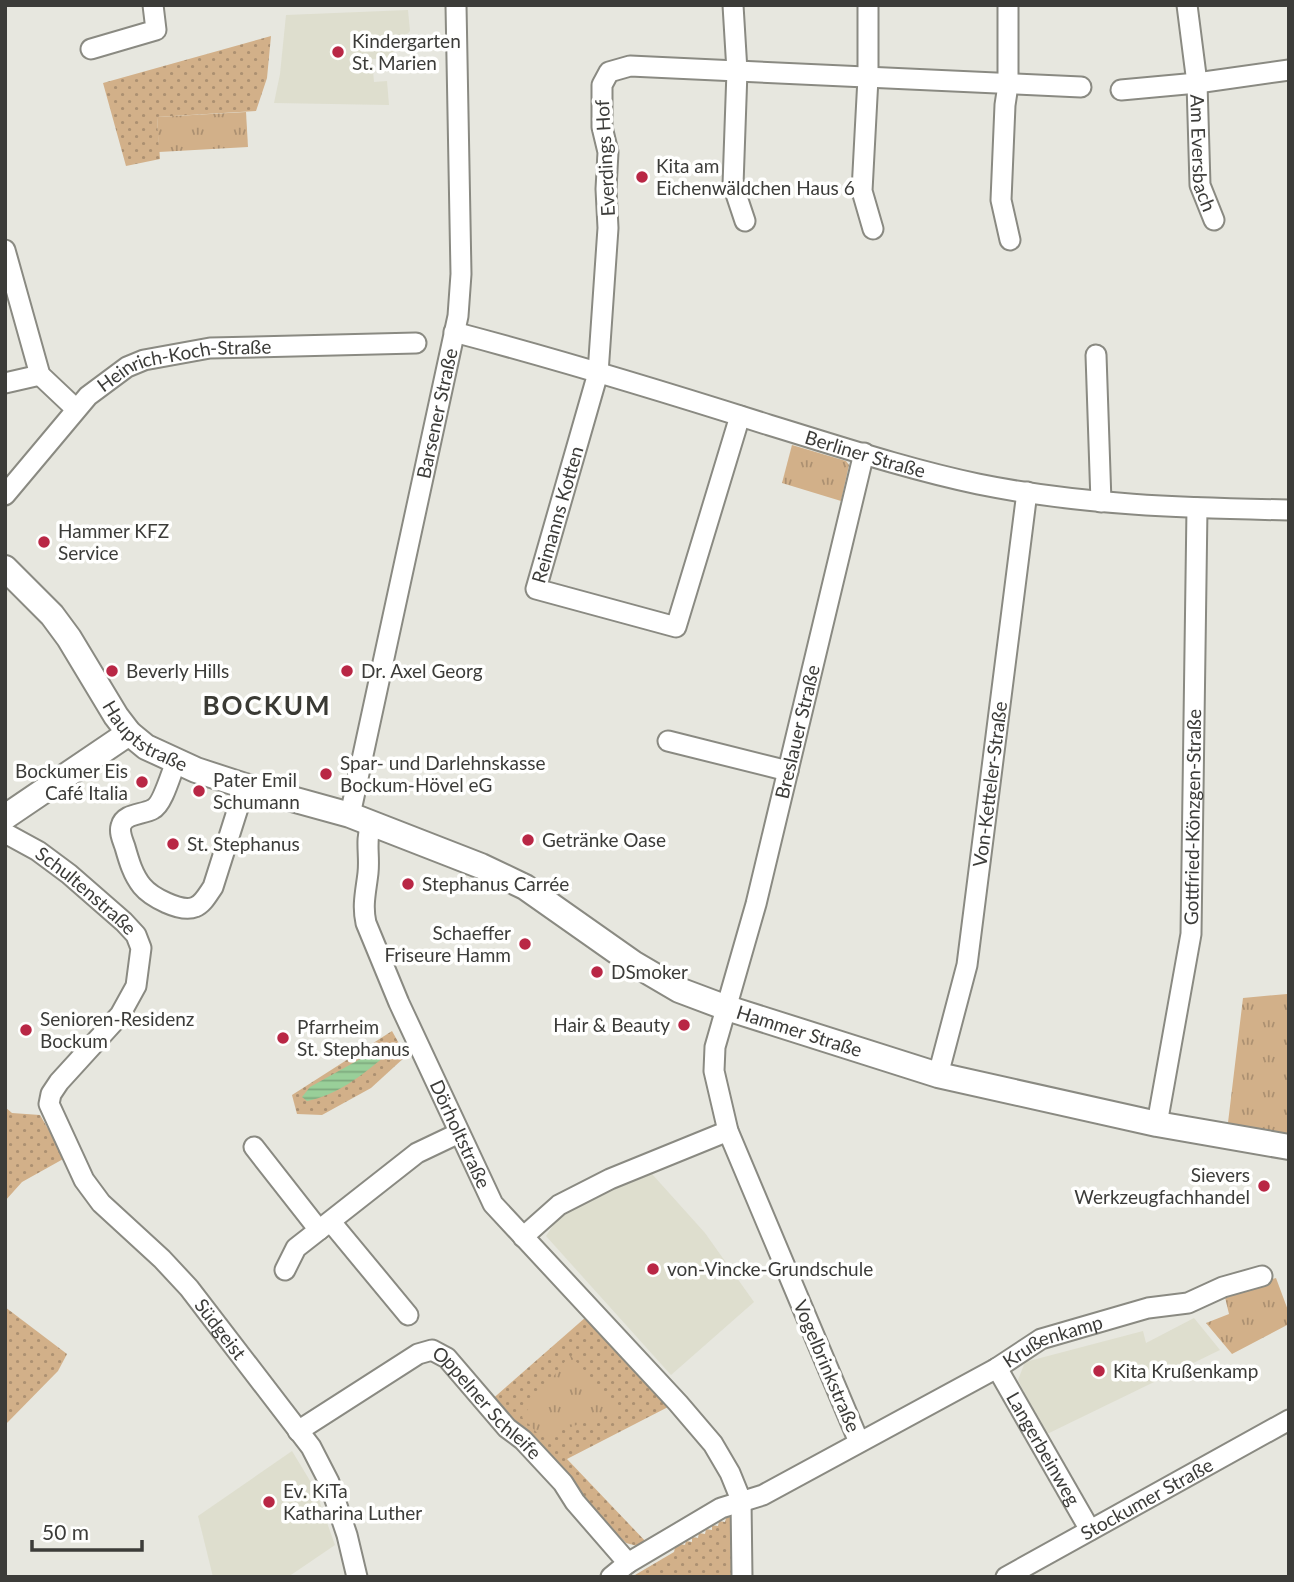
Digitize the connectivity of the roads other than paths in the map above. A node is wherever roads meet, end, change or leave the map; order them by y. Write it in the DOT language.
graph roads {
  1 [pos="153,5"];
  2 [pos="456,5"];
  3 [pos="733,5"];
  4 [pos="868,5"];
  5 [pos="1007,5"];
  6 [pos="1187,5"];
  7 [pos="91,49"];
  8 [pos="1289,70"];
  9 [pos="737,71"];
  10 [pos="868,78"];
  11 [pos="1197,83"];
  12 [pos="1008,85"];
  13 [pos="1081,87"];
  14 [pos="1121,90"];
  15 [pos="1214,220"];
  16 [pos="745,221"];
  17 [pos="873,229"];
  18 [pos="1010,240"];
  19 [pos="5,250"];
  20 [pos="454,332"];
  21 [pos="416,343"];
  22 [pos="1096,355"];
  23 [pos="598,373"];
  24 [pos="40,375"];
  25 [pos="5,383"];
  26 [pos="76,409"];
  27 [pos="740,416"];
  28 [pos="864,453"];
  29 [pos="1027,492"];
  30 [pos="5,495"];
  31 [pos="1101,502"];
  32 [pos="1196,508"];
  33 [pos="1289,510"];
  34 [pos="5,568"];
  35 [pos="129,733"];
  36 [pos="668,741"];
  37 [pos="176,761"];
  38 [pos="788,771"];
  39 [pos="245,786"];
  40 [pos="5,817"];
  41 [pos="360,819"];
  42 [pos="5,833"];
  43 [pos="727,1008"];
  44 [pos="938,1075"];
  45 [pos="49,1104"];
  46 [pos="1157,1124"];
  47 [pos="728,1132"];
  48 [pos="459,1133"];
  49 [pos="254,1147"];
  50 [pos="1289,1147"];
  51 [pos="325,1226"];
  52 [pos="523,1237"];
  53 [pos="285,1270"];
  54 [pos="1262,1276"];
  55 [pos="408,1315"];
  56 [pos="997,1368"];
  57 [pos="1289,1420"];
  58 [pos="298,1431"];
  59 [pos="859,1442"];
  60 [pos="741,1500"];
  61 [pos="1090,1530"];
  62 [pos="628,1563"];
  63 [pos="357,1577"];
  64 [pos="611,1577"];
  65 [pos="741,1577"];
  66 [pos="1006,1577"];
  1 -- 7 [label="street"];
  2 -- 20 [label="street, Barsener Straße"];
  3 -- 9 [label="street"];
  4 -- 10 [label="street"];
  5 -- 12 [label="street"];
  6 -- 11 [label="street, Am Eversbach"];
  8 -- 11 [label="street, Am Eversbach"];
  9 -- 10 [label="street, Everdings Hof"];
  9 -- 16 [label="street"];
  9 -- 23 [label="street, Everdings Hof"];
  10 -- 12 [label="street, Everdings Hof"];
  10 -- 17 [label="street"];
  11 -- 14 [label="street, Am Eversbach"];
  11 -- 15 [label="street, Am Eversbach"];
  12 -- 13 [label="street, Everdings Hof"];
  12 -- 18 [label="street"];
  19 -- 24 [label="street"];
  20 -- 23 [label="street, Berliner Straße"];
  20 -- 41 [label="street, Barsener Straße"];
  21 -- 26 [label="street, Heinrich-Koch-Straße"];
  22 -- 31 [label="street"];
  23 -- 27 [label="street, Berliner Straße"];
  23 -- 27 [label="street, Reimanns Kotten"];
  24 -- 25 [label="street"];
  24 -- 26 [label="street"];
  26 -- 30 [label="street, Heinrich-Koch-Straße"];
  27 -- 28 [label="street, Berliner Straße"];
  28 -- 29 [label="street, Berliner Straße"];
  28 -- 38 [label="street, Breslauer Straße"];
  29 -- 31 [label="street, Berliner Straße"];
  29 -- 44 [label="street, Von-Ketteler-Straße"];
  31 -- 32 [label="street, Berliner Straße"];
  32 -- 33 [label="street, Berliner Straße"];
  32 -- 46 [label="street, Gottfried-Könzgen-Straße"];
  34 -- 35 [label="main road, Hauptstraße"];
  35 -- 37 [label="main road, Hauptstraße"];
  35 -- 40 [label="main road"];
  36 -- 38 [label="street"];
  37 -- 39 [label="main road, Hauptstraße"];
  37 -- 39 [label="street"];
  38 -- 43 [label="street, Breslauer Straße"];
  39 -- 41 [label="main road, Hauptstraße"];
  41 -- 43 [label="main road, Hammer Straße"];
  41 -- 48 [label="street, Dörholtstraße"];
  42 -- 45 [label="street, Schultenstraße"];
  43 -- 44 [label="main road, Hammer Straße"];
  43 -- 47 [label="street, Vogelbrinkstraße"];
  44 -- 46 [label="main road, Hammer Straße"];
  45 -- 58 [label="street, Südgeist"];
  46 -- 50 [label="main road, Hammer Straße"];
  47 -- 52 [label="street"];
  47 -- 59 [label="street, Vogelbrinkstraße"];
  48 -- 51 [label="street"];
  48 -- 52 [label="street, Dörholtstraße"];
  49 -- 51 [label="street"];
  51 -- 53 [label="street"];
  51 -- 55 [label="street"];
  52 -- 60 [label="street, Dörholtstraße"];
  54 -- 56 [label="street, Krußenkamp"];
  56 -- 59 [label="street, Krußenkamp"];
  56 -- 61 [label="street, Langerbeinweg"];
  57 -- 61 [label="street, Stockumer Straße"];
  58 -- 62 [label="street, Oppelner Schleife"];
  58 -- 63 [label="street, Südgeist"];
  59 -- 60 [label="street, Vogelbrinkstraße"];
  60 -- 62 [label="street, Vogelbrinkstraße"];
  60 -- 65 [label="street"];
  61 -- 66 [label="street, Stockumer Straße"];
  62 -- 64 [label="street"];
}
